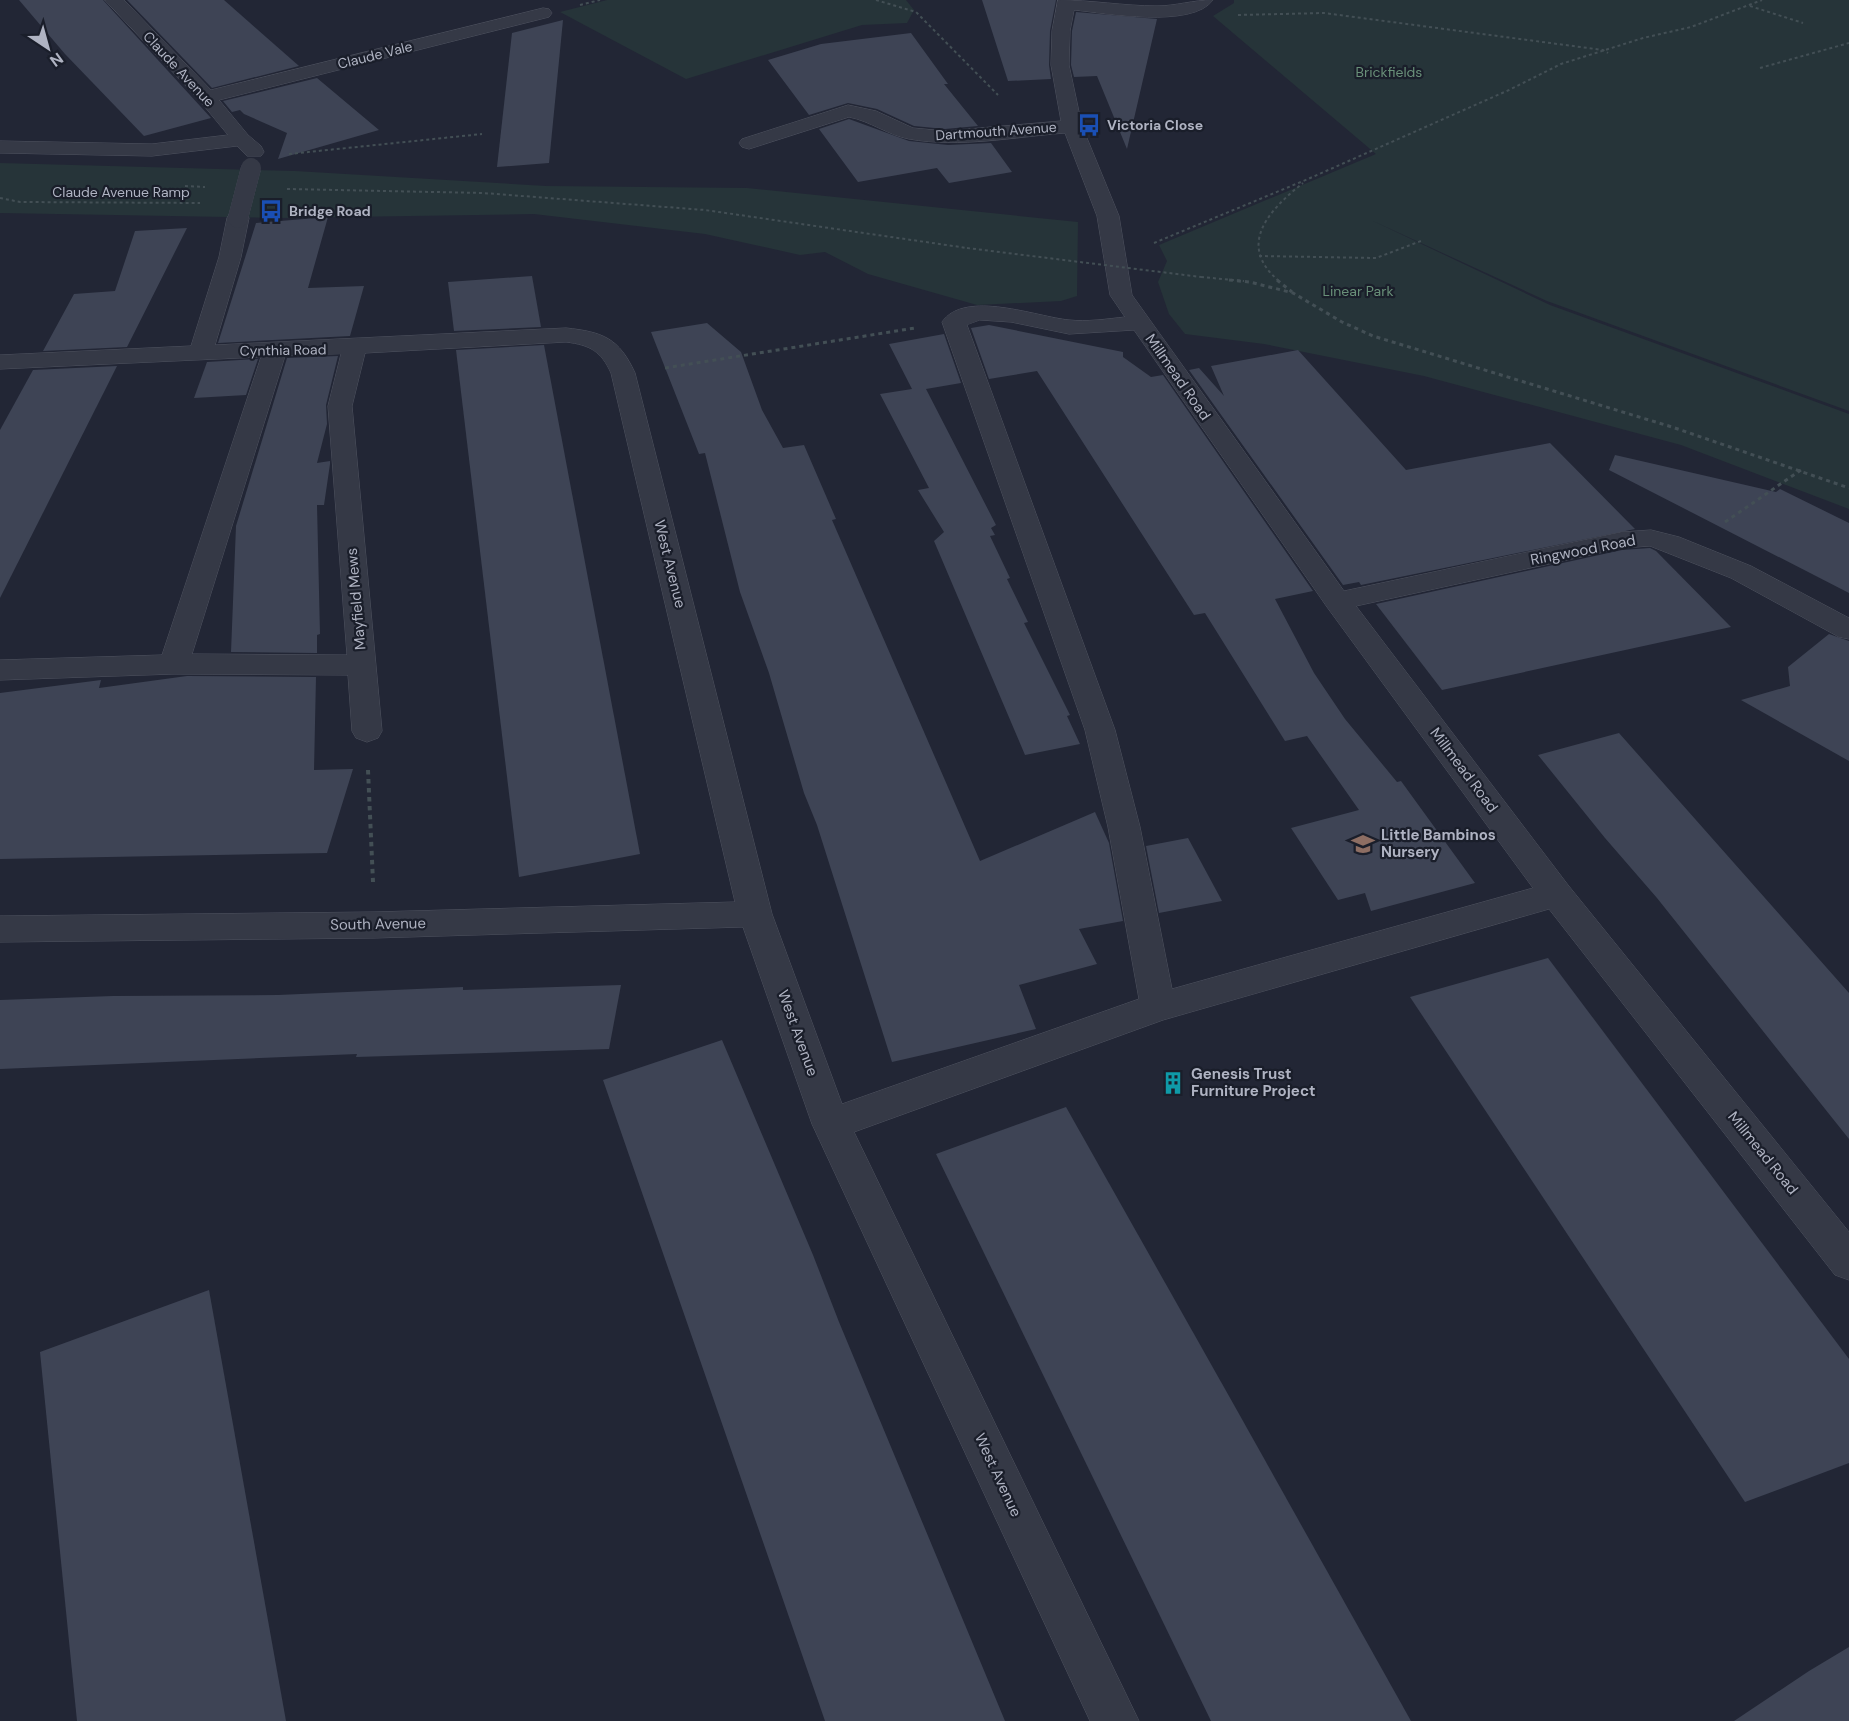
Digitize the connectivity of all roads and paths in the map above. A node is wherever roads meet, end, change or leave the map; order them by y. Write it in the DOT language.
graph roads {
  1 [pos="114,0"];
  2 [pos="521,0"];
  3 [pos="876,0"];
  4 [pos="1762,0"];
  5 [pos="1066,2"];
  6 [pos="1198,4"];
  7 [pos="1749,5"];
  8 [pos="1803,22"];
  9 [pos="1849,43"];
  10 [pos="1603,50"];
  11 [pos="1608,53"];
  12 [pos="1760,68"];
  13 [pos="207,97"];
  14 [pos="1072,126"];
  15 [pos="1033,129"];
  16 [pos="482,134"];
  17 [pos="241,139"];
  18 [pos="749,143"];
  19 [pos="0,147"];
  20 [pos="252,163"];
  21 [pos="1308,179"];
  22 [pos="177,186"];
  23 [pos="212,187"];
  24 [pos="283,189"];
  25 [pos="0,198"];
  26 [pos="240,209"];
  27 [pos="1421,241"];
  28 [pos="1114,244"];
  29 [pos="1259,256"];
  30 [pos="1293,293"];
  31 [pos="954,322"];
  32 [pos="1140,323"];
  33 [pos="566,335"];
  34 [pos="354,348"];
  35 [pos="275,350"];
  36 [pos="201,352"];
  37 [pos="0,362"];
  38 [pos="663,369"];
  39 [pos="1802,470"];
  40 [pos="1849,488"];
  41 [pos="1684,549"];
  42 [pos="1337,601"];
  43 [pos="1849,630"];
  44 [pos="174,664"];
  45 [pos="362,665"];
  46 [pos="0,670"];
  47 [pos="367,731"];
  48 [pos="1556,894"];
  49 [pos="755,914"];
  50 [pos="374,925"];
  51 [pos="0,929"];
  52 [pos="1158,1007"];
  53 [pos="831,1124"];
  54 [pos="1849,1262"];
  55 [pos="1115,1721"];
  1 -- 13 [label="street, Claude Avenue"];
  2 -- 13 [label="street, Claude Vale"];
  3 -- 15 [label="path"];
  4 -- 7 [label="path"];
  5 -- 6 [label="street"];
  5 -- 14 [label="street, Dartmouth Avenue"];
  6 -- 10 [label="path"];
  7 -- 8 [label="path"];
  7 -- 10 [label="path"];
  9 -- 12 [label="path"];
  10 -- 11 [label="path"];
  10 -- 21 [label="path"];
  13 -- 17 [label="street, Claude Avenue"];
  14 -- 15 [label="street, Dartmouth Avenue"];
  14 -- 28 [label="street, Dartmouth Avenue"];
  15 -- 18 [label="street, Dartmouth Avenue"];
  16 -- 20 [label="path"];
  17 -- 19 [label="street"];
  17 -- 20 [label="street"];
  20 -- 26 [label="street, bridge"];
  21 -- 28 [label="path"];
  21 -- 29 [label="path"];
  22 -- 23 [label="path"];
  24 -- 30 [label="path, bridge"];
  25 -- 26 [label="path, Claude Avenue Ramp"];
  26 -- 36 [label="street"];
  27 -- 29 [label="path"];
  28 -- 32 [label="street, Dartmouth Avenue"];
  29 -- 30 [label="path"];
  30 -- 39 [label="path"];
  31 -- 32 [label="street"];
  31 -- 38 [label="path"];
  31 -- 52 [label="street"];
  32 -- 42 [label="street, Millmead Road"];
  33 -- 34 [label="street, Cynthia Road"];
  33 -- 49 [label="street, West Avenue"];
  34 -- 35 [label="street, Cynthia Road"];
  34 -- 45 [label="street, Mayfield Mews"];
  35 -- 36 [label="street, Cynthia Road"];
  35 -- 44 [label="street"];
  36 -- 37 [label="street, Cynthia Road"];
  39 -- 40 [label="path"];
  39 -- 41 [label="path"];
  41 -- 42 [label="street, Ringwood Road"];
  41 -- 43 [label="street, Ringwood Road"];
  42 -- 48 [label="street, Millmead Road"];
  44 -- 45 [label="street, Mayfield Mews"];
  44 -- 46 [label="street, Mayfield Mews"];
  45 -- 47 [label="street"];
  47 -- 50 [label="path"];
  48 -- 52 [label="street"];
  48 -- 54 [label="street, Millmead Road"];
  49 -- 50 [label="street, South Avenue"];
  49 -- 53 [label="street, West Avenue"];
  50 -- 51 [label="street, South Avenue"];
  52 -- 53 [label="street"];
  53 -- 55 [label="street, West Avenue"];
}
